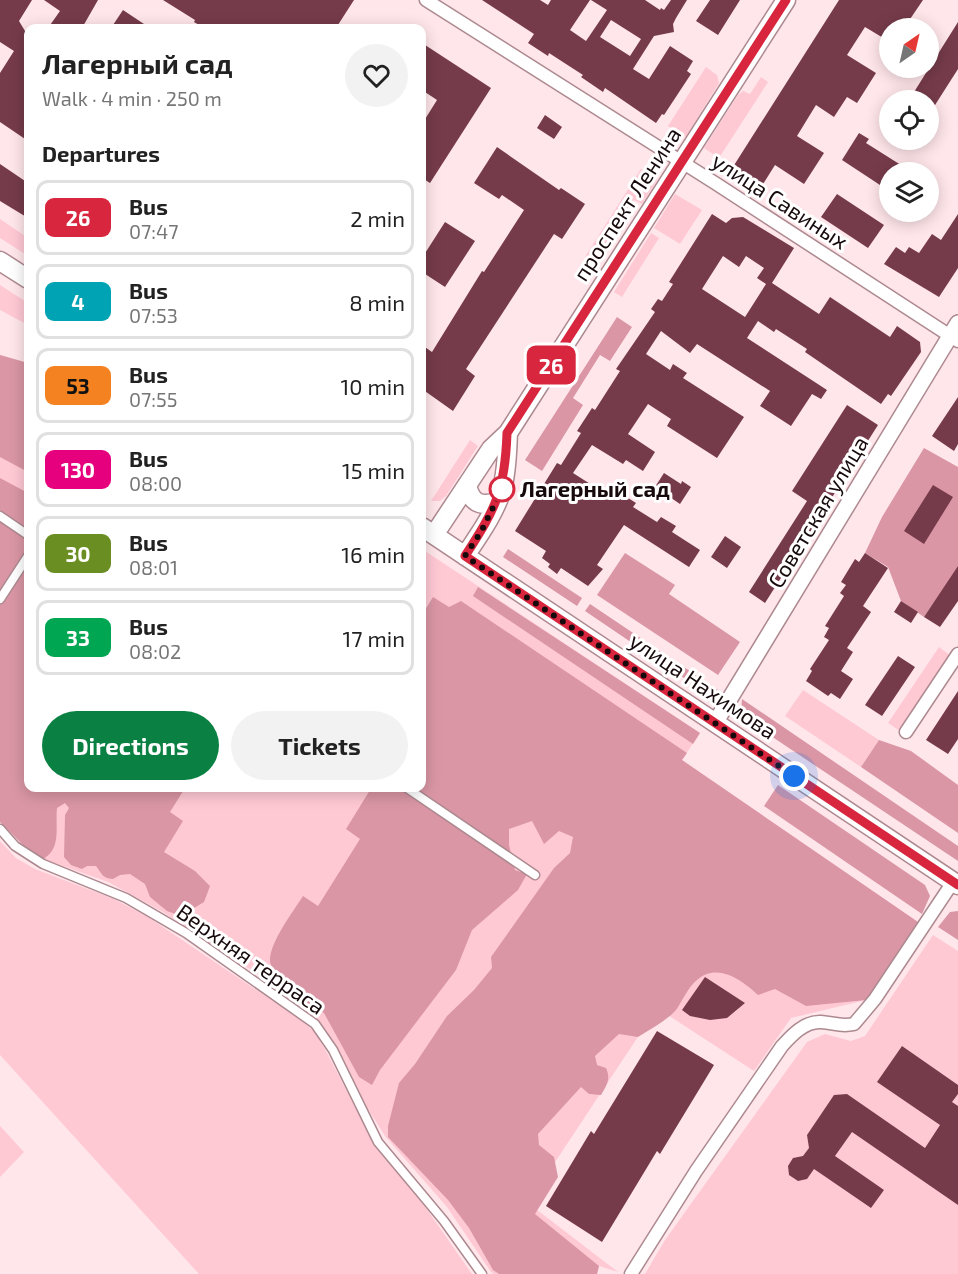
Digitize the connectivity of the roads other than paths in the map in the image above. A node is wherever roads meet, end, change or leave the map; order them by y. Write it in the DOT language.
graph roads {
  1 [pos="426,0"];
  2 [pos="786,0"];
  3 [pos="682,162"];
  4 [pos="0,261"];
  5 [pos="24,276"];
  6 [pos="955,333"];
  7 [pos="507,433"];
  8 [pos="466,485"];
  9 [pos="497,502"];
  10 [pos="0,516"];
  11 [pos="428,531"];
  12 [pos="24,532"];
  13 [pos="465,556"];
  14 [pos="24,562"];
  15 [pos="0,599"];
  16 [pos="958,654"];
  17 [pos="715,723"];
  18 [pos="906,732"];
  19 [pos="413,792"];
  20 [pos="0,829"];
  21 [pos="535,875"];
  22 [pos="956,883"];
  23 [pos="482,1274"];
  24 [pos="631,1274"];
  1 -- 3 [label="street, улица Савиных"];
  2 -- 3 [label="main road, проспект Ленина"];
  3 -- 6 [label="street, улица Савиных"];
  3 -- 7 [label="main road, проспект Ленина"];
  4 -- 5 [label="main road"];
  6 -- 17 [label="street, Советская улица"];
  7 -- 8 [label="main road, проспект Ленина"];
  7 -- 9 [label="main road"];
  8 -- 9 [label="main road"];
  8 -- 11 [label="main road, проспект Ленина"];
  9 -- 13 [label="main road"];
  10 -- 12 [label="street"];
  11 -- 13 [label="main road, улица Нахимова"];
  13 -- 17 [label="main road, улица Нахимова"];
  14 -- 15 [label="street"];
  16 -- 18 [label="street"];
  17 -- 22 [label="main road, улица Нахимова"];
  19 -- 21 [label="street"];
  20 -- 23 [label="street, Верхняя терраса"];
  22 -- 24 [label="street"];
}
